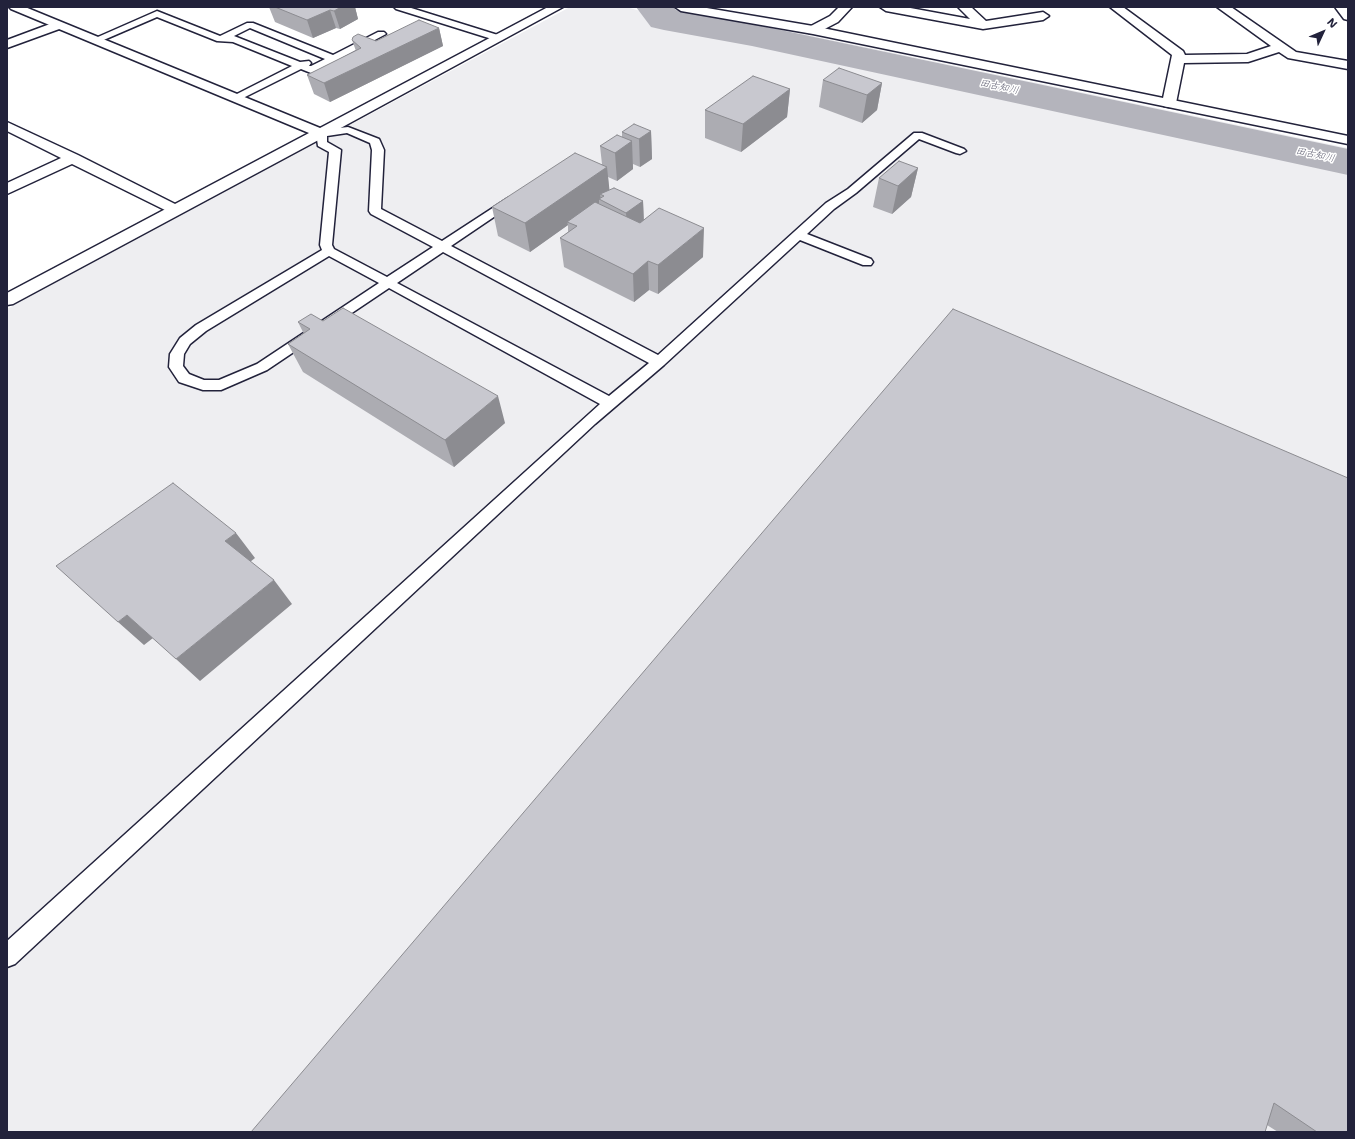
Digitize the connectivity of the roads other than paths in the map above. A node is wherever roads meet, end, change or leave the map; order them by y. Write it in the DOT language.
graph roads {
  1 [pos="15,7"];
  2 [pos="399,7"];
  3 [pos="557,7"];
  4 [pos="681,7"];
  5 [pos="846,7"];
  6 [pos="886,7"];
  7 [pos="964,7"];
  8 [pos="1116,7"];
  9 [pos="1223,7"];
  10 [pos="1341,7"];
  11 [pos="1043,16"];
  12 [pos="1348,16"];
  13 [pos="58,25"];
  14 [pos="983,25"];
  15 [pos="813,30"];
  16 [pos="380,34"];
  17 [pos="220,38"];
  18 [pos="498,38"];
  19 [pos="96,40"];
  20 [pos="7,44"];
  21 [pos="1280,48"];
  22 [pos="323,54"];
  23 [pos="334,58"];
  24 [pos="1179,59"];
  25 [pos="301,65"];
  26 [pos="1348,65"];
  27 [pos="237,98"];
  28 [pos="1169,103"];
  29 [pos="7,126"];
  30 [pos="321,133"];
  31 [pos="1348,140"];
  32 [pos="960,151"];
  33 [pos="73,158"];
  34 [pos="7,189"];
  35 [pos="524,192"];
  36 [pos="176,210"];
  37 [pos="798,235"];
  38 [pos="441,247"];
  39 [pos="329,251"];
  40 [pos="867,262"];
  41 [pos="388,284"];
  42 [pos="7,300"];
  43 [pos="659,362"];
  44 [pos="611,403"];
  45 [pos="7,956"];
  1 -- 13 [label="street"];
  2 -- 18 [label="lane"];
  3 -- 18 [label="street"];
  4 -- 15 [label="street"];
  5 -- 15 [label="street"];
  6 -- 14 [label="street"];
  7 -- 14 [label="street"];
  8 -- 24 [label="street"];
  9 -- 21 [label="street"];
  10 -- 12 [label="street"];
  11 -- 14 [label="street"];
  13 -- 19 [label="street"];
  13 -- 20 [label="street"];
  15 -- 28 [label="street"];
  16 -- 23 [label="lane"];
  17 -- 19 [label="lane"];
  17 -- 22 [label="lane"];
  17 -- 25 [label="lane"];
  18 -- 30 [label="street"];
  19 -- 27 [label="street"];
  21 -- 24 [label="street"];
  21 -- 26 [label="street"];
  22 -- 23 [label="lane"];
  22 -- 25 [label="lane"];
  23 -- 25 [label="lane"];
  24 -- 28 [label="street"];
  25 -- 27 [label="lane"];
  27 -- 30 [label="street"];
  28 -- 31 [label="street"];
  29 -- 33 [label="street"];
  30 -- 36 [label="street"];
  30 -- 38 [label="lane"];
  30 -- 39 [label="lane"];
  32 -- 37 [label="lane"];
  33 -- 34 [label="street"];
  33 -- 36 [label="street"];
  35 -- 38 [label="lane"];
  36 -- 42 [label="street"];
  37 -- 40 [label="lane"];
  37 -- 43 [label="lane"];
  38 -- 41 [label="lane"];
  38 -- 43 [label="lane"];
  39 -- 41 [label="lane"];
  39 -- 41 [label="lane"];
  41 -- 44 [label="lane"];
  43 -- 44 [label="lane"];
  44 -- 45 [label="lane"];
}
